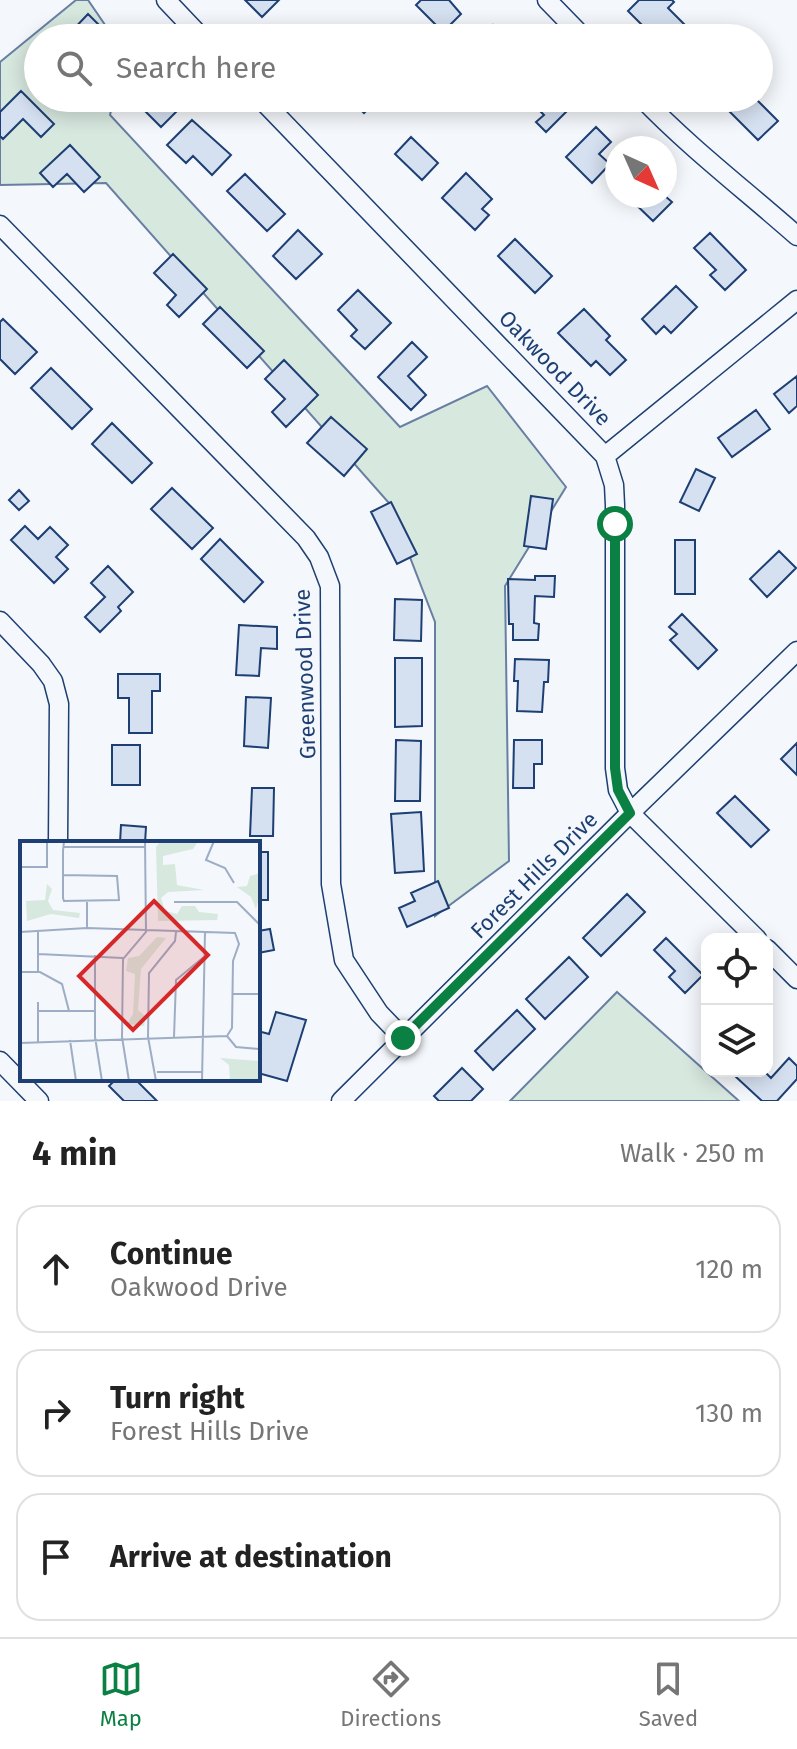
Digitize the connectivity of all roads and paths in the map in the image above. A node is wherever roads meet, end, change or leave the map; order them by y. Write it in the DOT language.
graph roads {
  1 [pos="166,0"];
  2 [pos="547,0"];
  3 [pos="189,24"];
  4 [pos="570,24"];
  5 [pos="273,112"];
  6 [pos="655,112"];
  7 [pos="0,225"];
  8 [pos="797,236"];
  9 [pos="797,300"];
  10 [pos="605,456"];
  11 [pos="0,621"];
  12 [pos="797,651"];
  13 [pos="630,813"];
  14 [pos="58,841"];
  15 [pos="751,933"];
  16 [pos="773,955"];
  17 [pos="797,979"];
  18 [pos="403,1038"];
  19 [pos="23,1081"];
  20 [pos="39,1101"];
  21 [pos="341,1101"];
  1 -- 3 [label="street"];
  2 -- 4 [label="street"];
  5 -- 10 [label="street, Oakwood Drive"];
  6 -- 8 [label="street"];
  7 -- 18 [label="street, Greenwood Drive"];
  9 -- 10 [label="street"];
  10 -- 13 [label="street, Oakwood Drive"];
  11 -- 14 [label="street"];
  12 -- 13 [label="street, Forest Hills Drive"];
  13 -- 15 [label="street, Oakwood Drive"];
  13 -- 18 [label="street, Forest Hills Drive"];
  16 -- 17 [label="street"];
  18 -- 21 [label="street, Forest Hills Drive"];
  19 -- 20 [label="street"];
}
